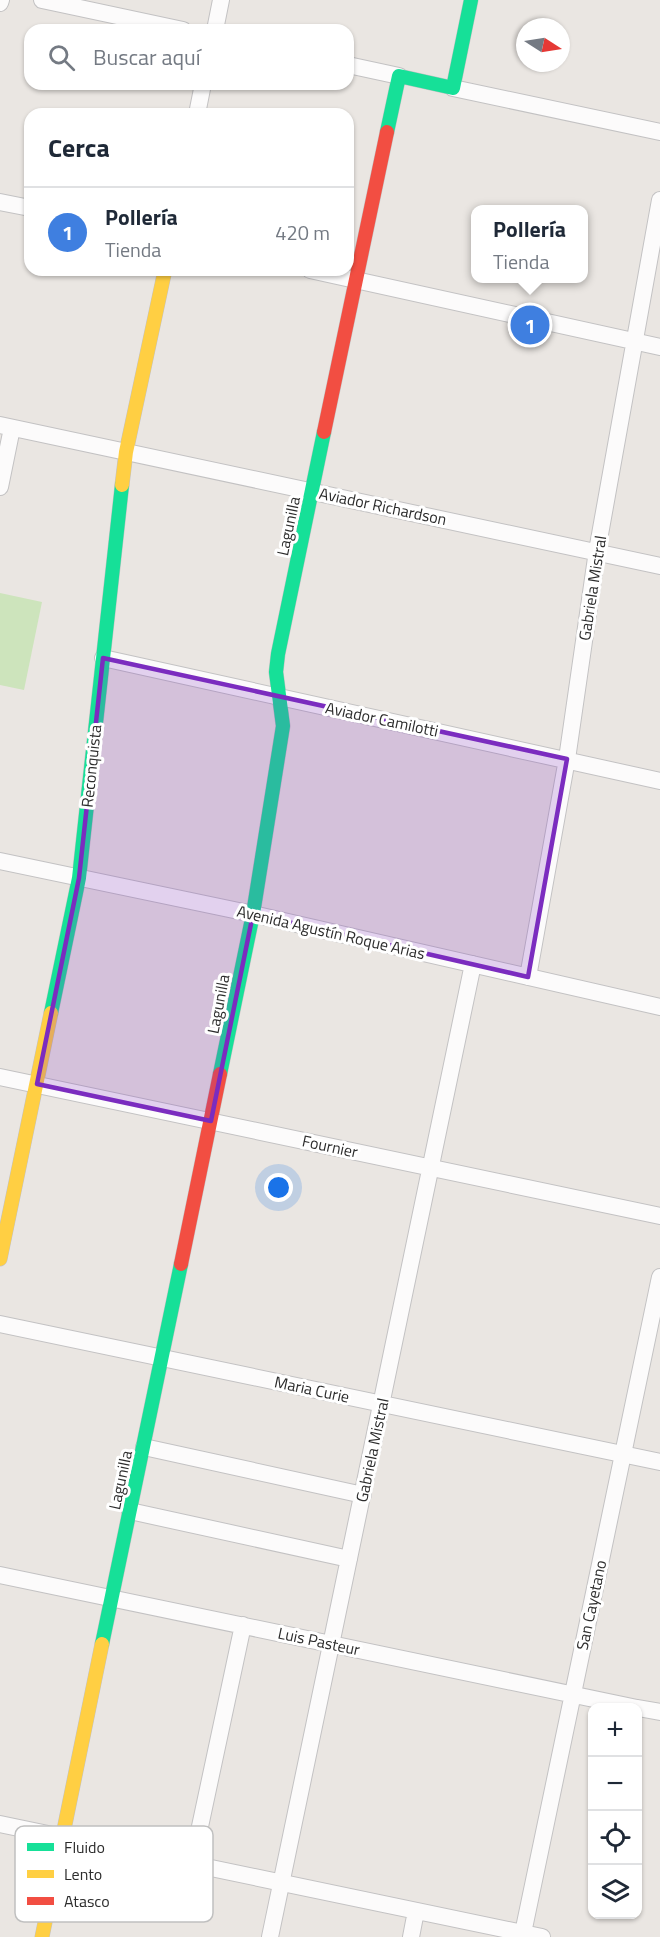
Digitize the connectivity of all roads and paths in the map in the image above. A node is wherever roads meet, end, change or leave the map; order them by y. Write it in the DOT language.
graph roads {
  1 [pos="42,0"];
  2 [pos="221,0"];
  3 [pos="471,0"];
  4 [pos="155,24"];
  5 [pos="216,24"];
  6 [pos="354,66"];
  7 [pos="399,76"];
  8 [pos="453,88"];
  9 [pos="202,90"];
  10 [pos="198,108"];
  11 [pos="660,132"];
  12 [pos="660,200"];
  13 [pos="0,202"];
  14 [pos="24,207"];
  15 [pos="164,276"];
  16 [pos="338,276"];
  17 [pos="356,280"];
  18 [pos="634,341"];
  19 [pos="660,347"];
  20 [pos="6,426"];
  21 [pos="126,452"];
  22 [pos="0,487"];
  23 [pos="312,491"];
  24 [pos="597,551"];
  25 [pos="660,566"];
  26 [pos="103,658"];
  27 [pos="280,696"];
  28 [pos="567,759"];
  29 [pos="660,781"];
  30 [pos="0,861"];
  31 [pos="79,878"];
  32 [pos="253,914"];
  33 [pos="473,964"];
  34 [pos="528,977"];
  35 [pos="660,1007"];
  36 [pos="0,1077"];
  37 [pos="37,1084"];
  38 [pos="211,1121"];
  39 [pos="431,1168"];
  40 [pos="660,1216"];
  41 [pos="0,1259"];
  42 [pos="660,1277"];
  43 [pos="0,1324"];
  44 [pos="162,1358"];
  45 [pos="382,1404"];
  46 [pos="144,1447"];
  47 [pos="623,1454"];
  48 [pos="660,1462"];
  49 [pos="363,1495"];
  50 [pos="130,1511"];
  51 [pos="350,1559"];
  52 [pos="0,1575"];
  53 [pos="112,1598"];
  54 [pos="243,1625"];
  55 [pos="332,1644"];
  56 [pos="573,1694"];
  57 [pos="614,1703"];
  58 [pos="642,1709"];
  59 [pos="660,1712"];
  60 [pos="0,1824"];
  61 [pos="65,1826"];
  62 [pos="200,1826"];
  63 [pos="15,1827"];
  64 [pos="213,1868"];
  65 [pos="282,1883"];
  66 [pos="416,1911"];
  67 [pos="45,1922"];
  68 [pos="523,1933"];
  69 [pos="42,1937"];
  70 [pos="270,1937"];
  71 [pos="411,1937"];
  72 [pos="542,1937"];
  1 -- 4 [label="street"];
  2 -- 5 [label="street"];
  3 -- 8 [label="main road"];
  6 -- 7 [label="street"];
  7 -- 8 [label="main road"];
  7 -- 17 [label="main road, Lagunilla"];
  8 -- 11 [label="street"];
  9 -- 10 [label="street"];
  12 -- 18 [label="street, Gabriela Mistral"];
  13 -- 14 [label="street"];
  15 -- 21 [label="main road, Reconquista"];
  16 -- 17 [label="street"];
  17 -- 18 [label="street"];
  17 -- 23 [label="main road, Lagunilla"];
  18 -- 19 [label="street"];
  18 -- 24 [label="street, Gabriela Mistral"];
  20 -- 21 [label="street, Aviador Richardson"];
  20 -- 22 [label="street"];
  21 -- 23 [label="street, Aviador Richardson"];
  21 -- 26 [label="main road, Reconquista"];
  23 -- 24 [label="street, Aviador Richardson"];
  23 -- 27 [label="main road, Lagunilla"];
  24 -- 25 [label="street, Aviador Richardson"];
  24 -- 28 [label="street, Gabriela Mistral"];
  26 -- 27 [label="street, Aviador Camilotti"];
  26 -- 31 [label="main road, Reconquista"];
  27 -- 28 [label="street, Aviador Camilotti"];
  27 -- 32 [label="main road, Lagunilla"];
  28 -- 29 [label="street, Aviador Camilotti"];
  28 -- 34 [label="street, Gabriela Mistral"];
  30 -- 31 [label="street, Avenida Agustín Roque Arias"];
  31 -- 32 [label="street, Avenida Agustín Roque Arias"];
  31 -- 37 [label="main road, Reconquista"];
  32 -- 33 [label="street, Avenida Agustín Roque Arias"];
  32 -- 38 [label="main road, Lagunilla"];
  33 -- 34 [label="street, Avenida Agustín Roque Arias"];
  33 -- 39 [label="street, Gabriela Mistral"];
  34 -- 35 [label="street, Avenida Agustín Roque Arias"];
  36 -- 37 [label="street, Fournier"];
  37 -- 38 [label="street, Fournier"];
  37 -- 41 [label="main road, Reconquista"];
  38 -- 39 [label="street, Fournier"];
  38 -- 44 [label="main road, Lagunilla"];
  39 -- 40 [label="street, Fournier"];
  39 -- 45 [label="street, Gabriela Mistral"];
  42 -- 47 [label="street, San Cayetano"];
  43 -- 44 [label="street, Maria Curie"];
  44 -- 45 [label="street, Maria Curie"];
  44 -- 46 [label="main road, Lagunilla"];
  45 -- 47 [label="street, Maria Curie"];
  45 -- 49 [label="street, Gabriela Mistral"];
  46 -- 49 [label="street"];
  46 -- 50 [label="main road, Lagunilla"];
  47 -- 48 [label="street, Maria Curie"];
  47 -- 56 [label="street, San Cayetano"];
  49 -- 51 [label="street, Gabriela Mistral"];
  50 -- 51 [label="street"];
  50 -- 53 [label="main road, Lagunilla"];
  51 -- 55 [label="street, Gabriela Mistral"];
  52 -- 53 [label="street, Luis Pasteur"];
  53 -- 54 [label="street, Luis Pasteur"];
  53 -- 61 [label="main road, Lagunilla"];
  54 -- 55 [label="street, Luis Pasteur"];
  54 -- 62 [label="street"];
  55 -- 56 [label="street, Luis Pasteur"];
  55 -- 65 [label="street, Gabriela Mistral"];
  56 -- 57 [label="street, Luis Pasteur"];
  56 -- 68 [label="street, San Cayetano"];
  58 -- 59 [label="street, Luis Pasteur"];
  60 -- 63 [label="street"];
  64 -- 65 [label="street"];
  65 -- 66 [label="street"];
  65 -- 70 [label="street, Gabriela Mistral"];
  66 -- 68 [label="street"];
  66 -- 71 [label="street"];
  67 -- 69 [label="main road, Lagunilla"];
  68 -- 72 [label="street"];
}
